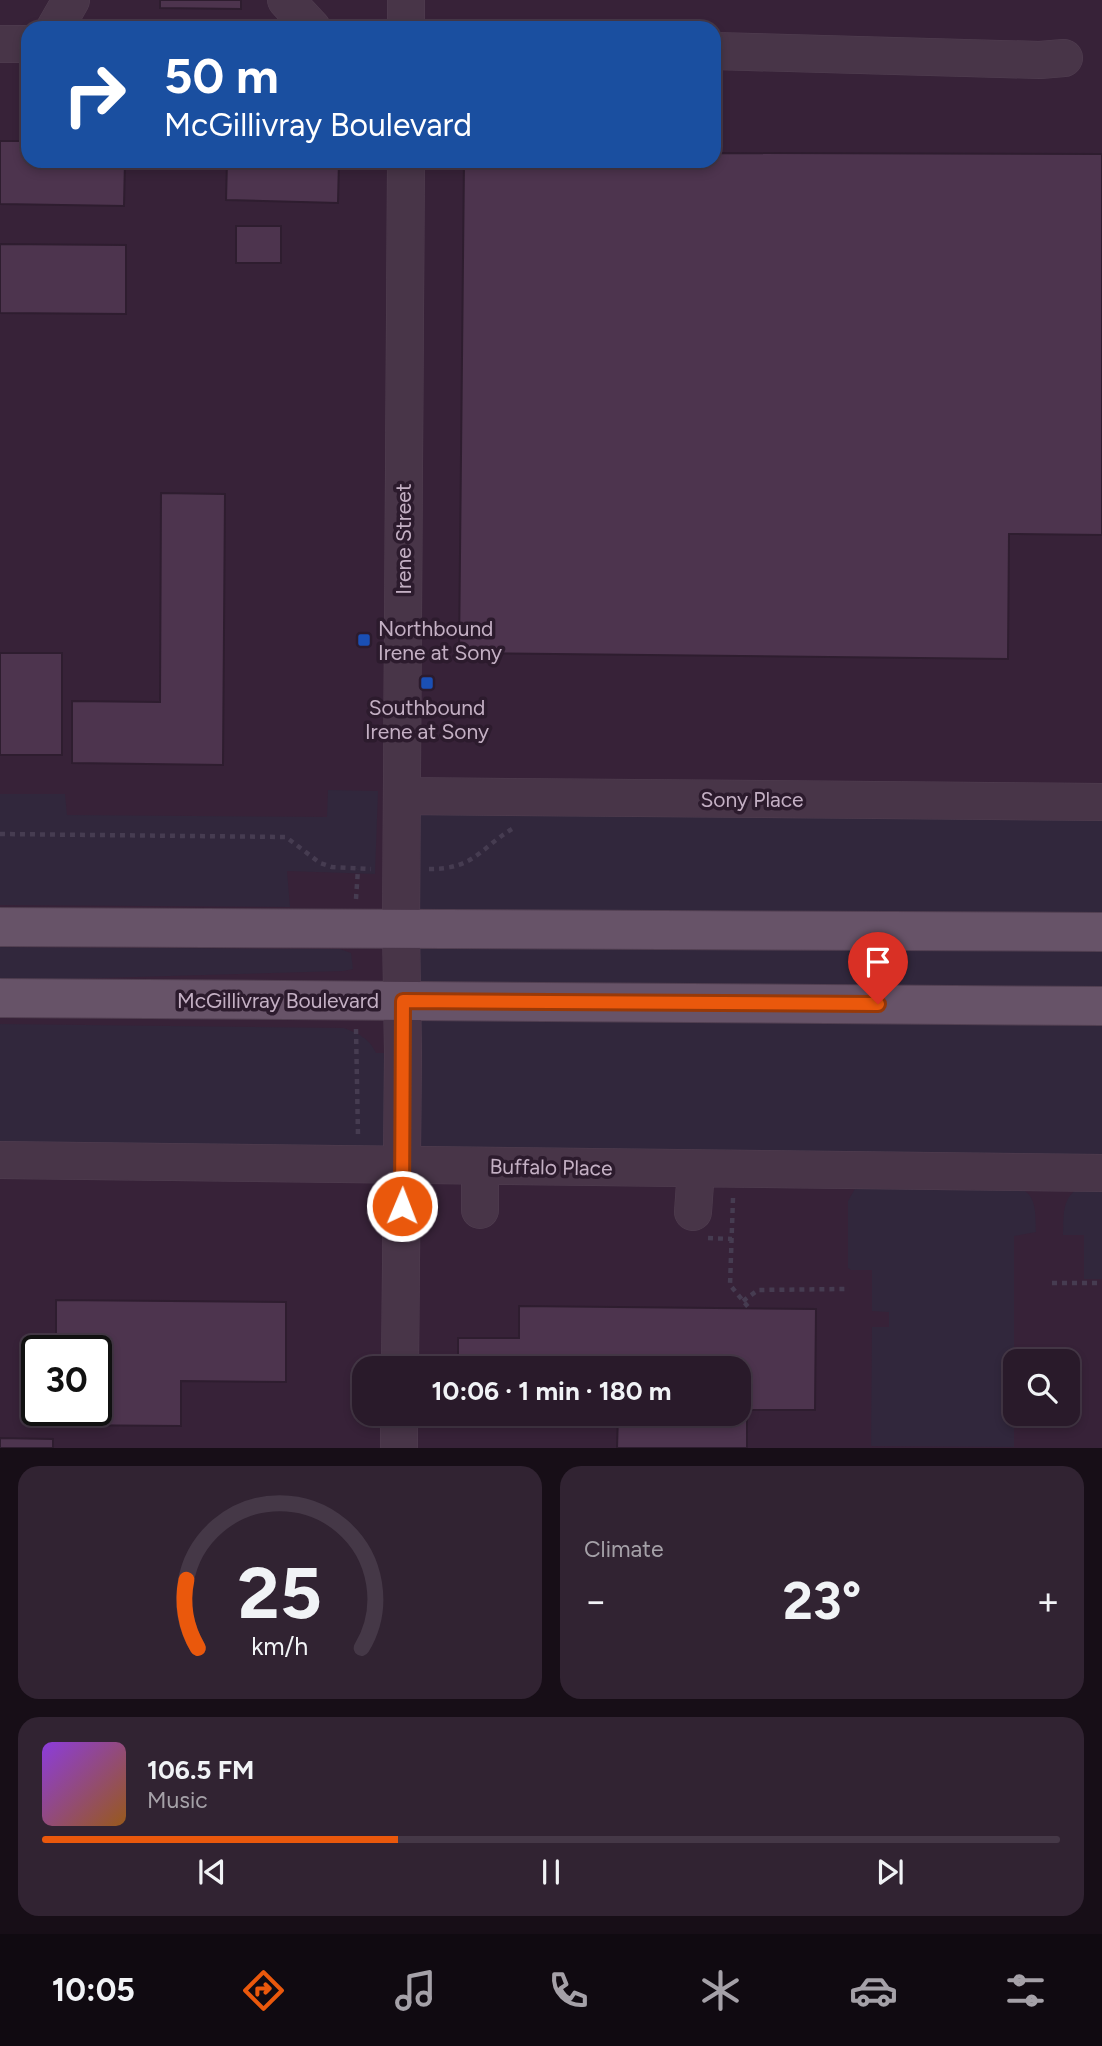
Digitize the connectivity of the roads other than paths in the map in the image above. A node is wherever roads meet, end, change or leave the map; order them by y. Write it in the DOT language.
graph roads {
  1 [pos="71,0"];
  2 [pos="286,0"];
  3 [pos="407,0"];
  4 [pos="59,21"];
  5 [pos="306,21"];
  6 [pos="406,21"];
  7 [pos="0,44"];
  8 [pos="21,44"];
  9 [pos="721,51"];
  10 [pos="1064,58"];
  11 [pos="406,168"];
  12 [pos="402,796"];
  13 [pos="1102,802"];
  14 [pos="0,927"];
  15 [pos="401,929"];
  16 [pos="1102,932"];
  17 [pos="0,998"];
  18 [pos="403,1001"];
  19 [pos="1102,1006"];
  20 [pos="0,1160"];
  21 [pos="402,1166"];
  22 [pos="480,1166"];
  23 [pos="696,1169"];
  24 [pos="1102,1173"];
  25 [pos="480,1209"];
  26 [pos="699,1225"];
  27 [pos="400,1356"];
  28 [pos="399,1426"];
  29 [pos="399,1447"];
  1 -- 4 [label="street"];
  2 -- 5 [label="street"];
  3 -- 6 [label="street"];
  7 -- 8 [label="street"];
  9 -- 10 [label="street"];
  11 -- 12 [label="street, Irene Street"];
  12 -- 13 [label="street, Sony Place"];
  12 -- 15 [label="street, Irene Street"];
  14 -- 15 [label="main road"];
  15 -- 16 [label="main road"];
  15 -- 18 [label="street, Irene Street"];
  17 -- 18 [label="main road, McGillivray Boulevard"];
  18 -- 19 [label="main road, McGillivray Boulevard"];
  18 -- 21 [label="street, Irene Street"];
  20 -- 21 [label="street, Buffalo Place"];
  21 -- 22 [label="street, Buffalo Place"];
  21 -- 27 [label="street, Irene Street"];
  22 -- 23 [label="street, Buffalo Place"];
  22 -- 25 [label="street"];
  23 -- 24 [label="street, Buffalo Place"];
  23 -- 26 [label="street"];
  28 -- 29 [label="street"];
}
